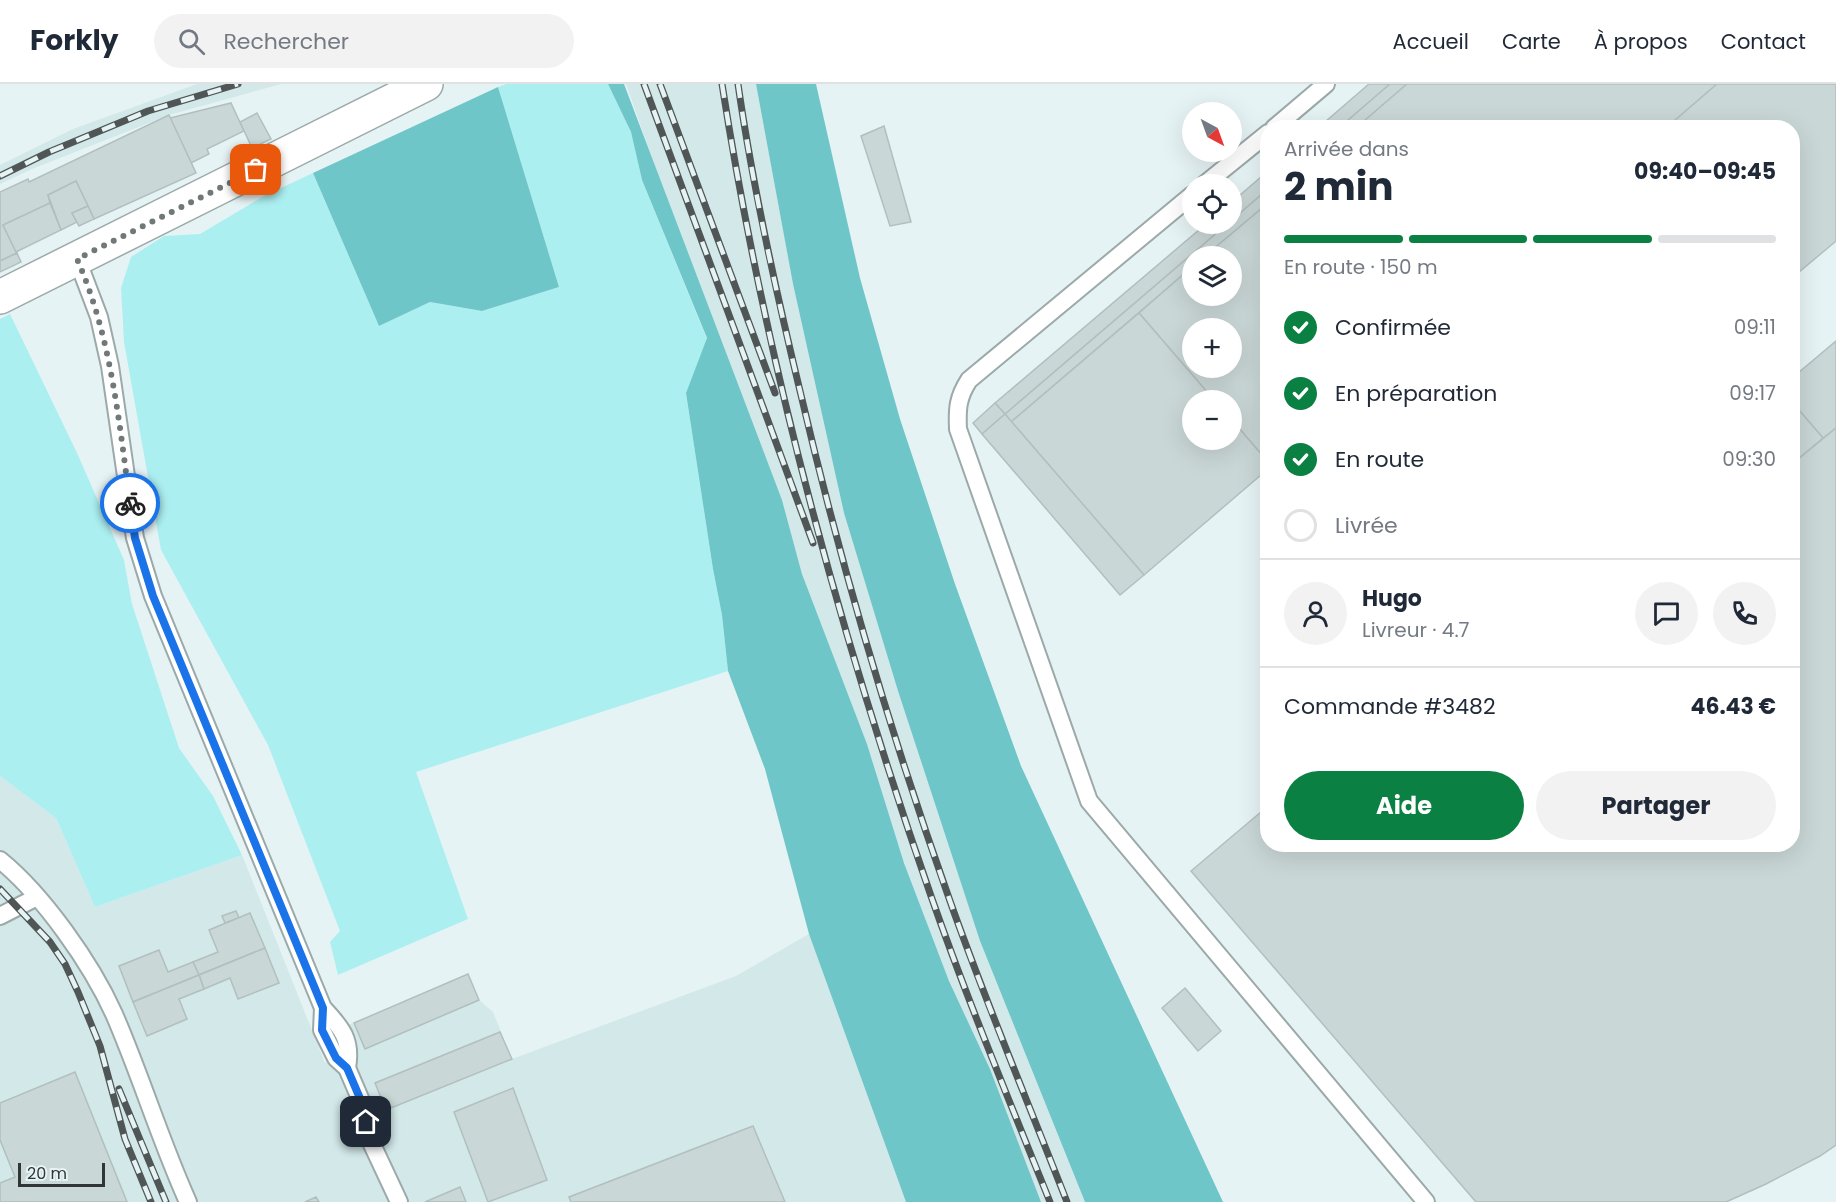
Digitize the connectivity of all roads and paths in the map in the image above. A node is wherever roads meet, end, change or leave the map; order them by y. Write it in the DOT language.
graph roads {
  1 [pos="426,84"];
  2 [pos="1326,84"];
  3 [pos="1283,120"];
  4 [pos="1260,139"];
  5 [pos="1217,174"];
  6 [pos="1182,203"];
  7 [pos="77,259"];
  8 [pos="0,297"];
  9 [pos="0,860"];
  10 [pos="37,897"];
  11 [pos="0,916"];
  12 [pos="188,1202"];
  13 [pos="399,1202"];
  14 [pos="1426,1202"];
  1 -- 7 [label="street"];
  2 -- 3 [label="lane"];
  4 -- 5 [label="lane"];
  6 -- 14 [label="lane"];
  7 -- 8 [label="street"];
  7 -- 13 [label="lane"];
  9 -- 10 [label="lane"];
  10 -- 11 [label="lane"];
  10 -- 12 [label="lane"];
}
